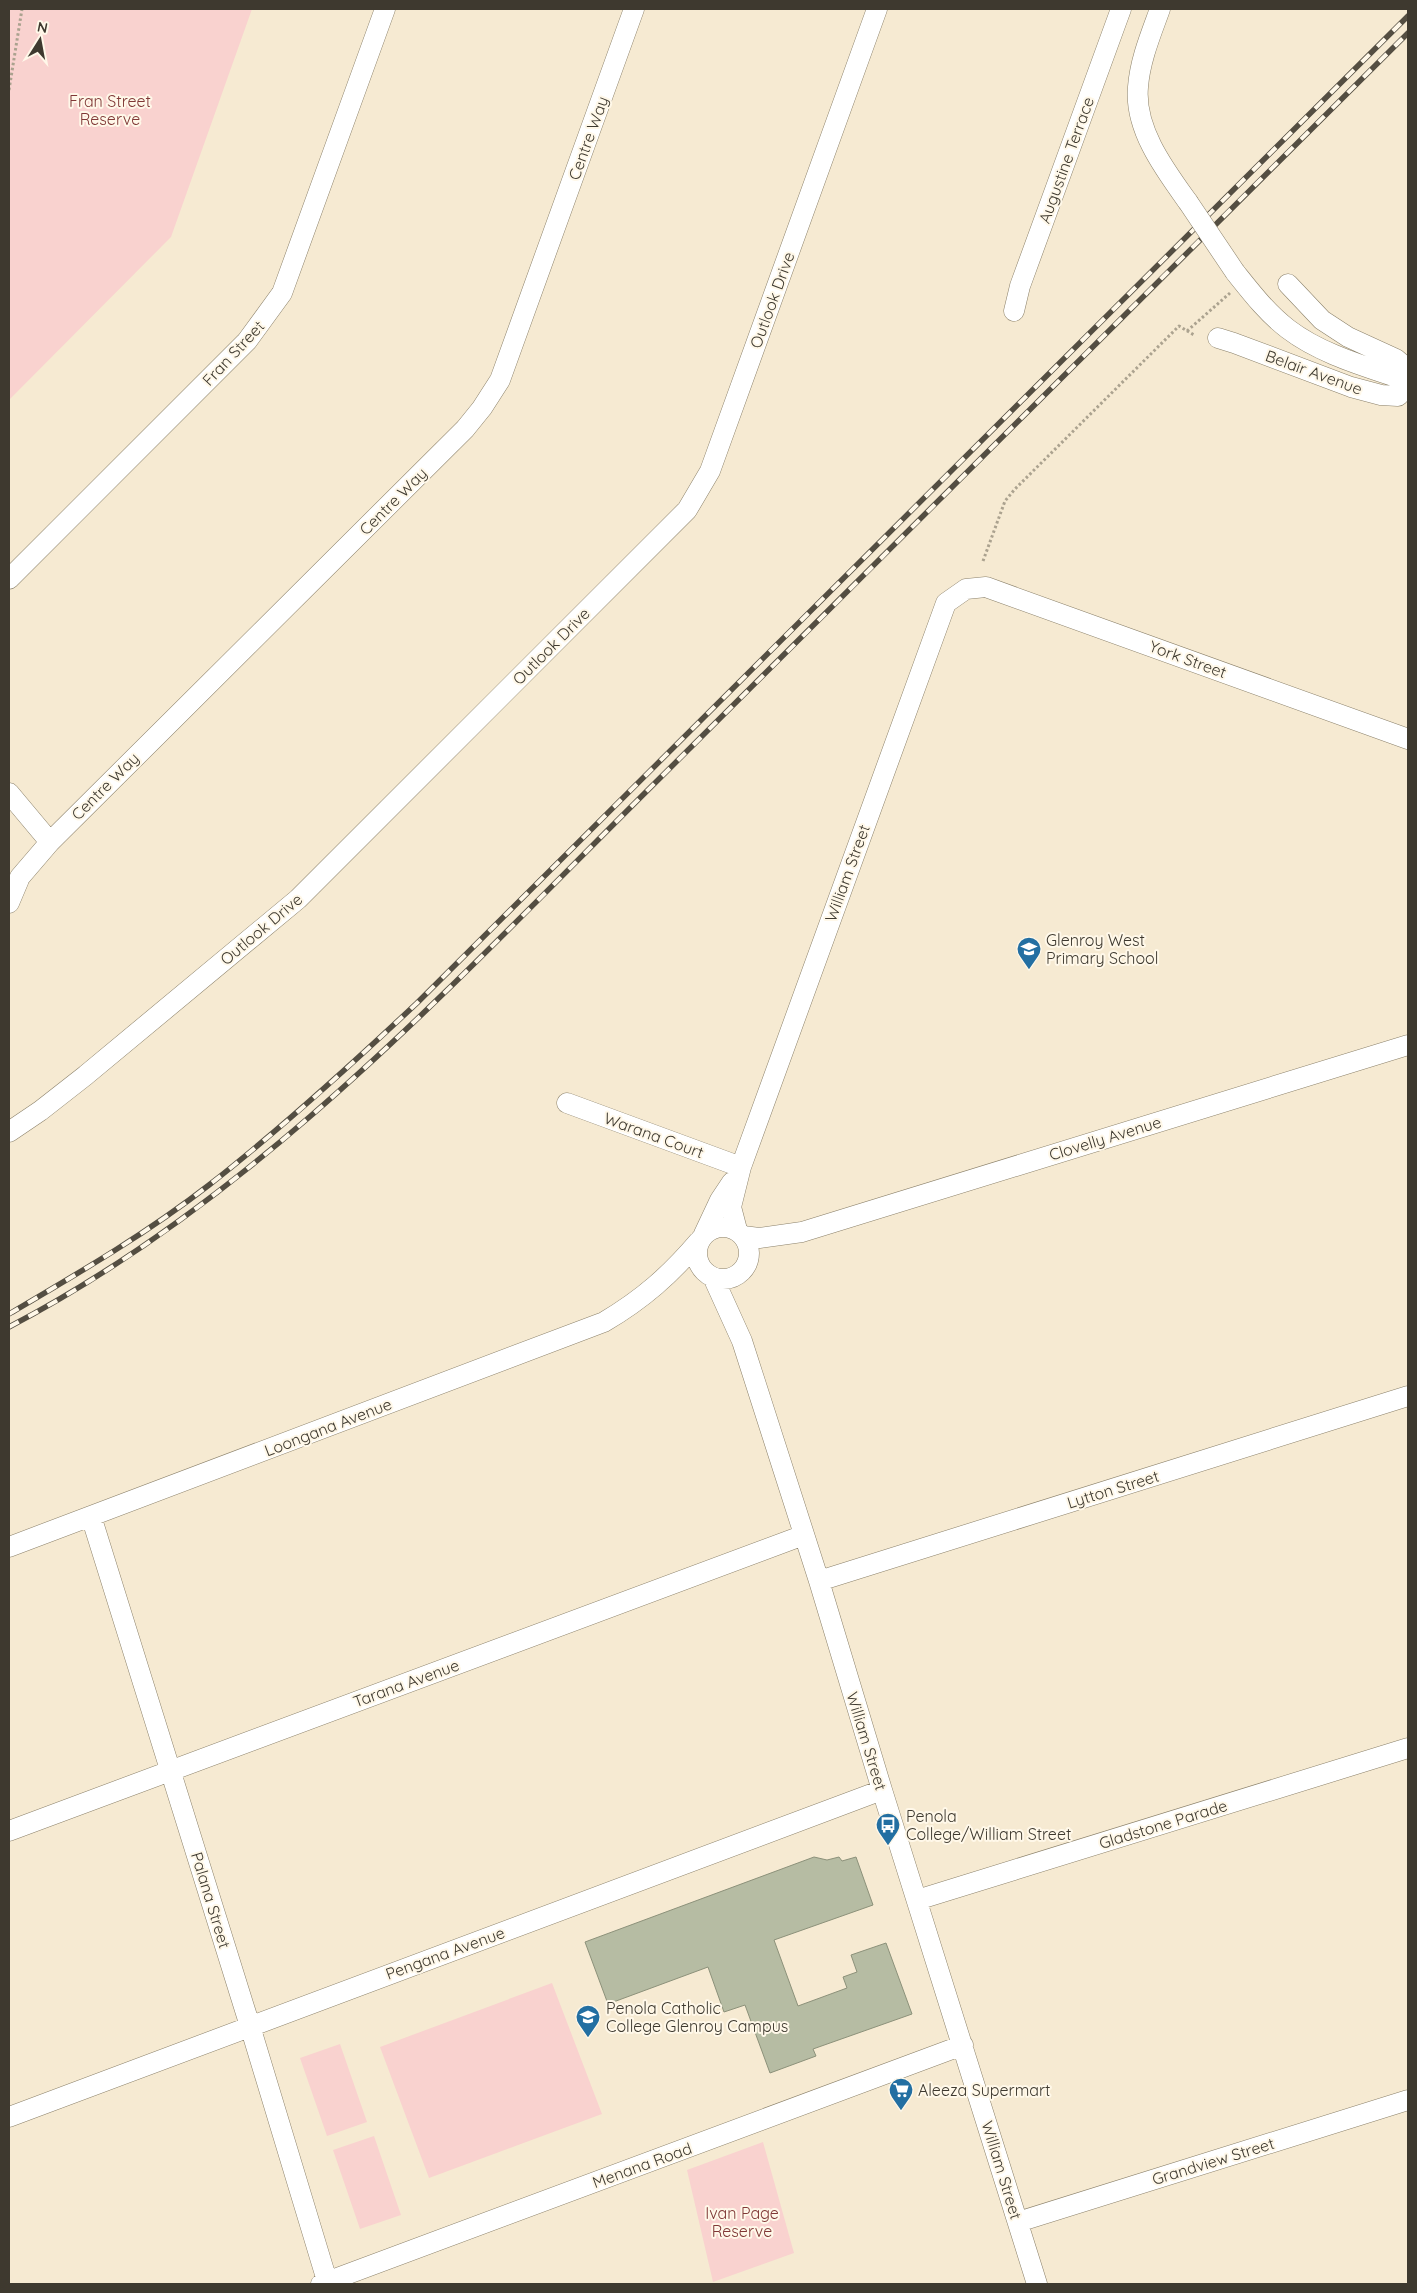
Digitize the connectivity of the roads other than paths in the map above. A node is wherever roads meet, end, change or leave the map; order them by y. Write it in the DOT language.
graph roads {
  1 [pos="385,9"];
  2 [pos="634,9"];
  3 [pos="877,9"];
  4 [pos="1121,9"];
  5 [pos="1160,9"];
  6 [pos="1288,284"];
  7 [pos="1014,311"];
  8 [pos="1218,338"];
  9 [pos="1408,376"];
  10 [pos="1408,382"];
  11 [pos="1408,386"];
  12 [pos="9,579"];
  13 [pos="966,589"];
  14 [pos="1408,739"];
  15 [pos="9,793"];
  16 [pos="50,842"];
  17 [pos="9,903"];
  18 [pos="1408,1044"];
  19 [pos="567,1103"];
  20 [pos="11,1129"];
  21 [pos="741,1167"];
  22 [pos="802,1232"];
  23 [pos="740,1233"];
  24 [pos="702,1238"];
  25 [pos="743,1267"];
  26 [pos="709,1275"];
  27 [pos="643,1298"];
  28 [pos="742,1341"];
  29 [pos="1408,1396"];
  30 [pos="91,1516"];
  31 [pos="804,1536"];
  32 [pos="9,1547"];
  33 [pos="819,1581"];
  34 [pos="1408,1748"];
  35 [pos="170,1771"];
  36 [pos="882,1790"];
  37 [pos="9,1831"];
  38 [pos="918,1900"];
  39 [pos="250,2026"];
  40 [pos="963,2045"];
  41 [pos="1408,2100"];
  42 [pos="9,2117"];
  43 [pos="1018,2222"];
  44 [pos="326,2284"];
  45 [pos="1037,2284"];
  1 -- 12 [label="street, Fran Street"];
  2 -- 16 [label="street, Centre Way"];
  3 -- 20 [label="street, Outlook Drive"];
  4 -- 7 [label="street, Augustine Terrace"];
  5 -- 10 [label="street, Belair Avenue, bridge"];
  6 -- 9 [label="street"];
  8 -- 11 [label="street, Belair Avenue"];
  13 -- 14 [label="street, York Street"];
  13 -- 21 [label="street, William Street"];
  15 -- 16 [label="street"];
  16 -- 17 [label="street, Centre Way"];
  18 -- 22 [label="street, Clovelly Avenue"];
  19 -- 21 [label="street, Warana Court"];
  21 -- 23 [label="street, William Street"];
  21 -- 24 [label="street, William Street"];
  22 -- 23 [label="street, Clovelly Avenue"];
  22 -- 25 [label="street, Clovelly Avenue"];
  23 -- 24 [label="street"];
  23 -- 25 [label="street"];
  24 -- 26 [label="street"];
  24 -- 27 [label="street, Loongana Avenue"];
  25 -- 26 [label="street"];
  25 -- 28 [label="street, William Street"];
  26 -- 27 [label="street, Loongana Avenue"];
  26 -- 28 [label="street, William Street"];
  27 -- 30 [label="street, Loongana Avenue"];
  28 -- 31 [label="street, William Street"];
  29 -- 33 [label="street, Lytton Street"];
  30 -- 32 [label="street, Loongana Avenue"];
  30 -- 35 [label="street, Palana Street"];
  31 -- 33 [label="street, William Street"];
  31 -- 35 [label="street, Tarana Avenue"];
  33 -- 36 [label="street, William Street"];
  34 -- 38 [label="street, Gladstone Parade"];
  35 -- 37 [label="street, Tarana Avenue"];
  35 -- 39 [label="street, Palana Street"];
  36 -- 38 [label="street, William Street"];
  36 -- 39 [label="street, Pengana Avenue"];
  38 -- 40 [label="street, William Street"];
  39 -- 42 [label="street, Pengana Avenue"];
  39 -- 44 [label="street, Palana Street"];
  40 -- 43 [label="street, William Street"];
  40 -- 44 [label="street, Menana Road"];
  41 -- 43 [label="street, Grandview Street"];
  43 -- 45 [label="street, William Street"];
}
